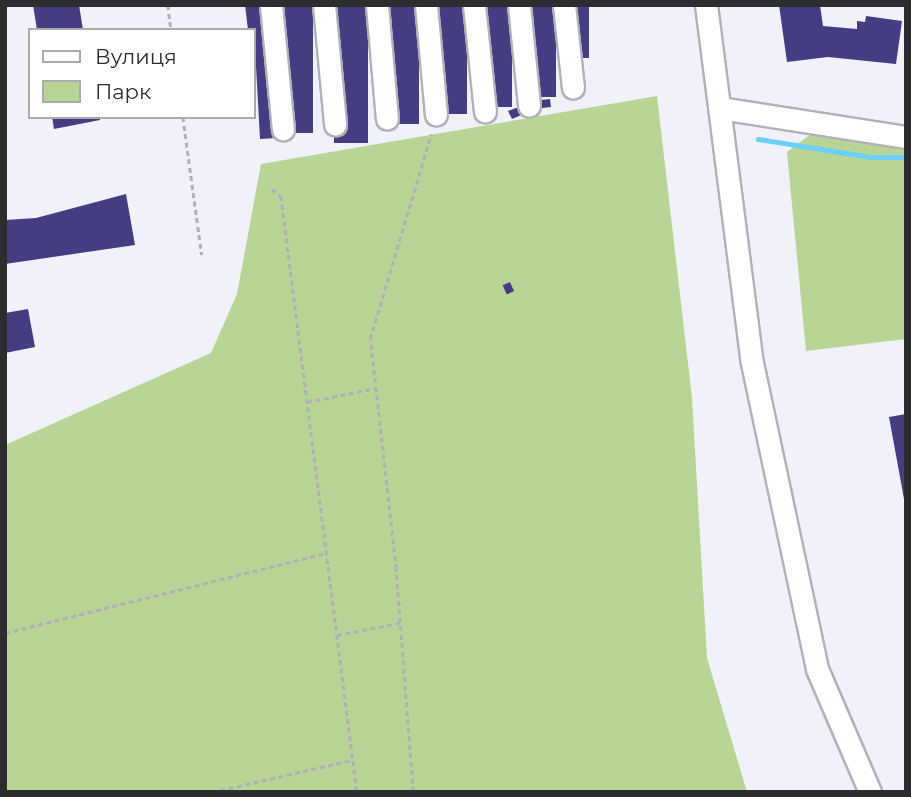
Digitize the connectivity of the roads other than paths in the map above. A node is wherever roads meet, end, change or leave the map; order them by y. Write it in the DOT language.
graph roads {
  1 [pos="271,5"];
  2 [pos="324,5"];
  3 [pos="377,5"];
  4 [pos="426,5"];
  5 [pos="474,5"];
  6 [pos="519,5"];
  7 [pos="564,5"];
  8 [pos="706,5"];
  9 [pos="573,89"];
  10 [pos="529,106"];
  11 [pos="719,108"];
  12 [pos="485,111"];
  13 [pos="436,115"];
  14 [pos="387,119"];
  15 [pos="335,124"];
  16 [pos="283,129"];
  17 [pos="906,137"];
  18 [pos="870,792"];
  1 -- 16 [label="lane"];
  2 -- 15 [label="lane"];
  3 -- 14 [label="lane"];
  4 -- 13 [label="lane"];
  5 -- 12 [label="lane"];
  6 -- 10 [label="lane"];
  7 -- 9 [label="lane"];
  8 -- 11 [label="lane"];
  11 -- 17 [label="lane"];
  11 -- 18 [label="lane"];
}
